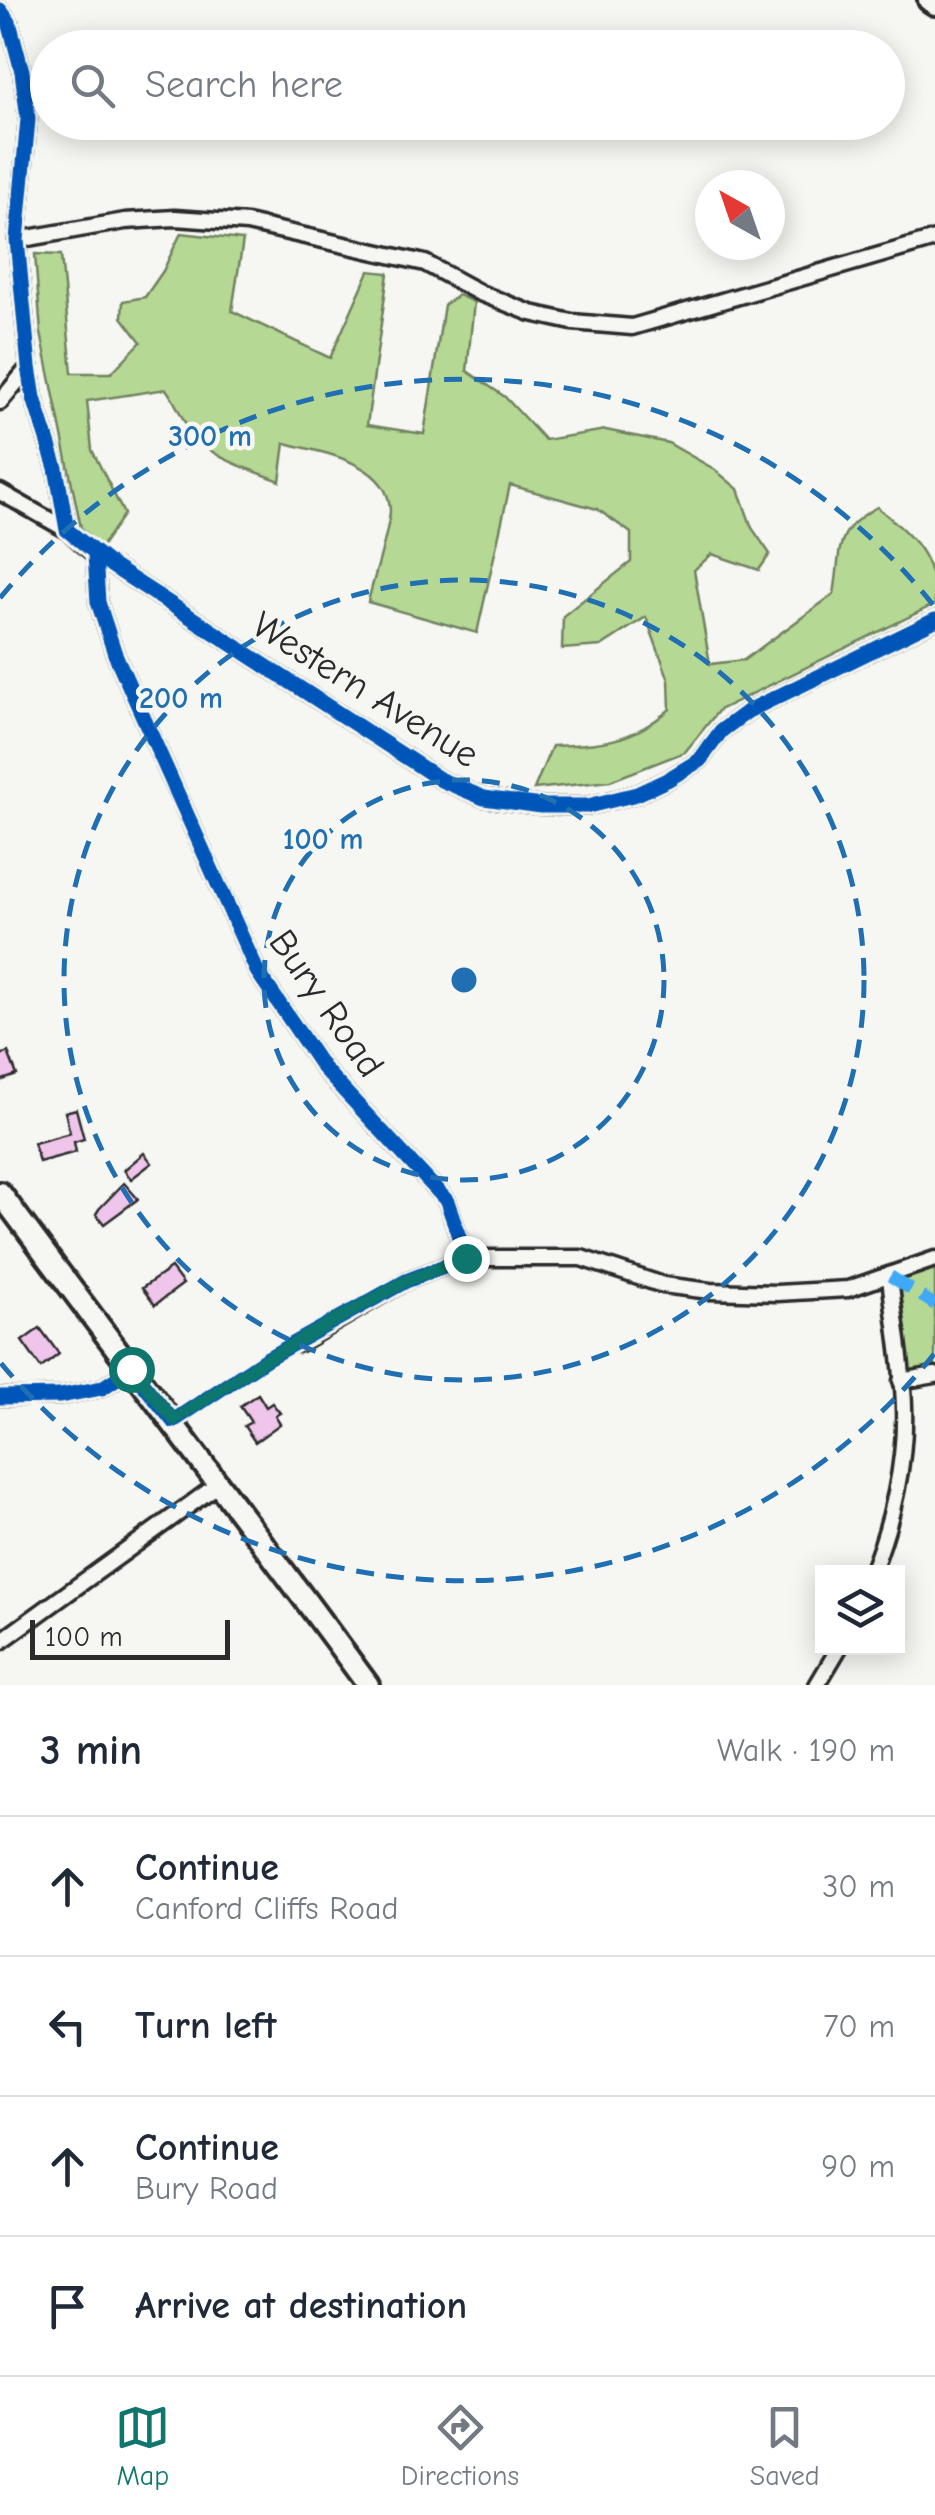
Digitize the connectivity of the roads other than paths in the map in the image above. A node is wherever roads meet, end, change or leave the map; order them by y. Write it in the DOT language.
graph roads {
  1 [pos="0,10"];
  2 [pos="935,239"];
  3 [pos="18,240"];
  4 [pos="29,367"];
  5 [pos="0,402"];
  6 [pos="0,492"];
  7 [pos="67,530"];
  8 [pos="95,555"];
  9 [pos="935,620"];
  10 [pos="0,1193"];
  11 [pos="466,1258"];
  12 [pos="935,1258"];
  13 [pos="890,1276"];
  14 [pos="298,1344"];
  15 [pos="131,1369"];
  16 [pos="935,1375"];
  17 [pos="902,1381"];
  18 [pos="0,1397"];
  19 [pos="220,1482"];
  20 [pos="875,1565"];
  21 [pos="0,1642"];
  22 [pos="835,1655"];
  23 [pos="368,1685"];
  24 [pos="817,1685"];
  1 -- 3 [label="street"];
  2 -- 3 [label="street"];
  3 -- 4 [label="street"];
  4 -- 5 [label="street"];
  4 -- 7 [label="street"];
  6 -- 7 [label="street"];
  7 -- 8 [label="street"];
  8 -- 9 [label="street, Western Avenue"];
  8 -- 11 [label="street, Bury Road"];
  10 -- 15 [label="street"];
  11 -- 13 [label="street"];
  11 -- 14 [label="street"];
  12 -- 13 [label="street"];
  13 -- 17 [label="street"];
  15 -- 18 [label="street"];
  15 -- 19 [label="street"];
  16 -- 17 [label="street"];
  17 -- 20 [label="street"];
  19 -- 21 [label="street"];
  19 -- 23 [label="street"];
  22 -- 24 [label="street"];
}
